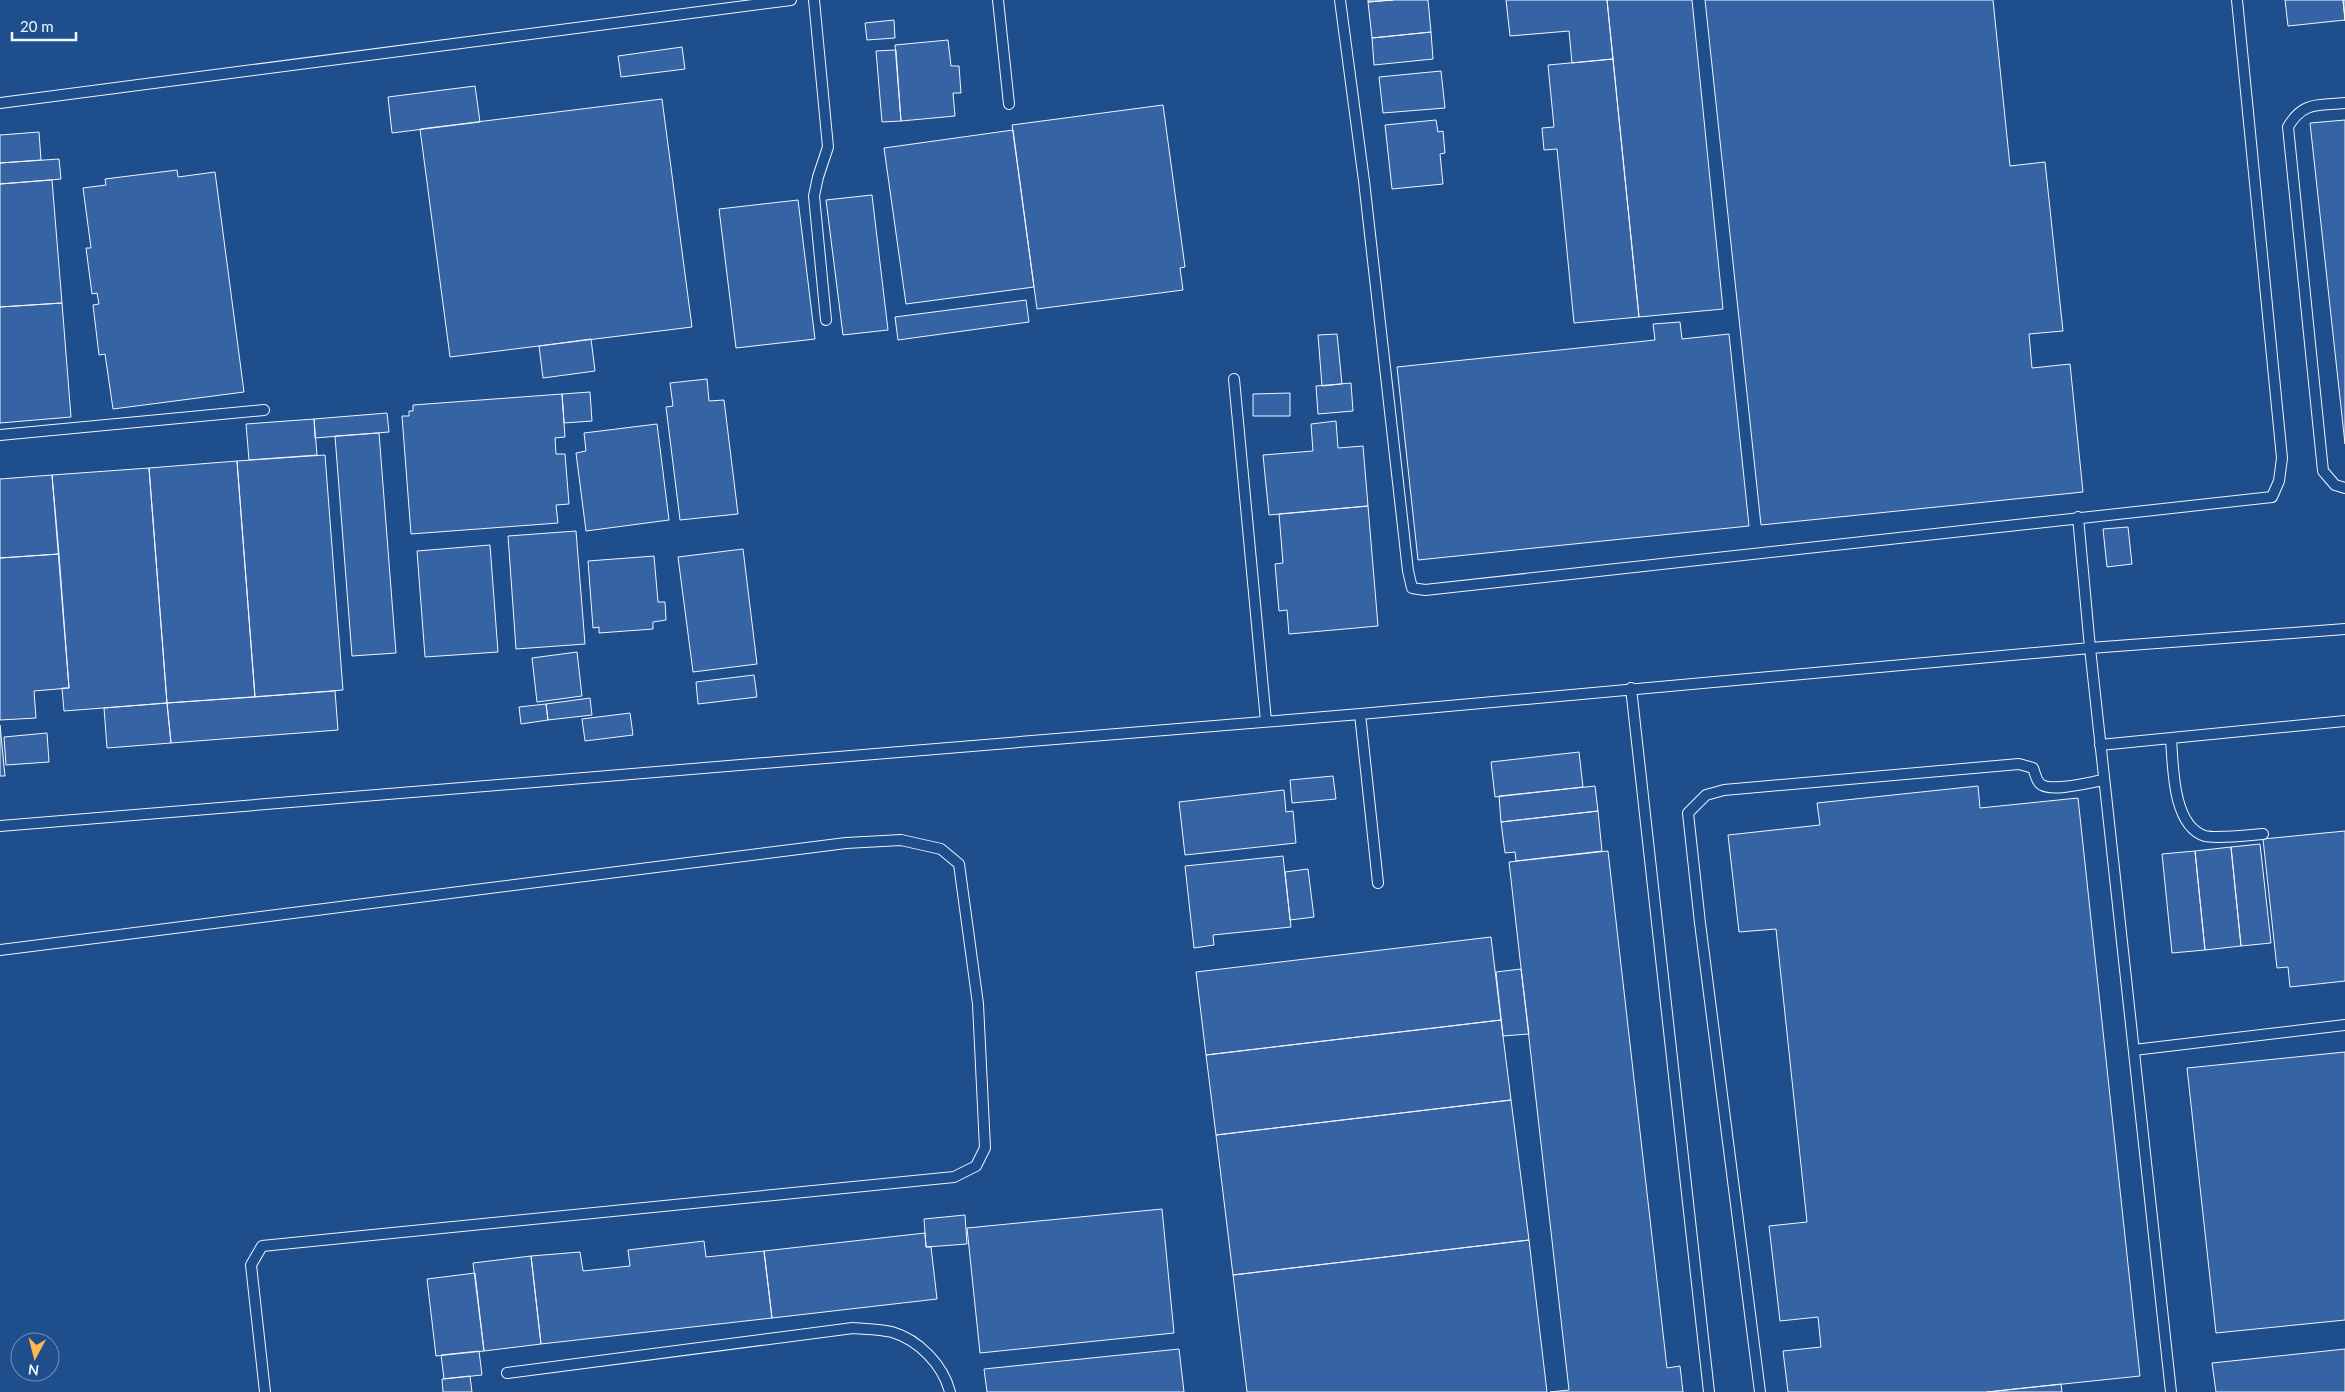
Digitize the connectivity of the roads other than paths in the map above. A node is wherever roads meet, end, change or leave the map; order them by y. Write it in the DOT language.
graph roads {
  1 [pos="791,0"];
  2 [pos="814,0"];
  3 [pos="998,0"];
  4 [pos="1340,0"];
  5 [pos="2237,0"];
  6 [pos="0,103"];
  7 [pos="2345,103"];
  8 [pos="1009,104"];
  9 [pos="826,320"];
  10 [pos="1234,379"];
  11 [pos="264,410"];
  12 [pos="0,436"];
  13 [pos="2345,488"];
  14 [pos="2078,517"];
  15 [pos="2345,629"];
  16 [pos="2090,648"];
  17 [pos="1631,688"];
  18 [pos="1360,714"];
  19 [pos="1266,721"];
  20 [pos="2345,721"];
  21 [pos="2171,738"];
  22 [pos="2100,744"];
  23 [pos="2104,780"];
  24 [pos="0,826"];
  25 [pos="2263,834"];
  26 [pos="1378,883"];
  27 [pos="0,950"];
  28 [pos="2345,1025"];
  29 [pos="2134,1050"];
  30 [pos="507,1372"];
  31 [pos="265,1392"];
  32 [pos="950,1392"];
  33 [pos="1709,1392"];
  34 [pos="1760,1392"];
  35 [pos="2171,1392"];
  1 -- 6 [label="lane"];
  2 -- 9 [label="lane"];
  3 -- 8 [label="lane"];
  4 -- 14 [label="lane"];
  5 -- 14 [label="lane"];
  7 -- 13 [label="lane"];
  10 -- 19 [label="lane"];
  11 -- 12 [label="lane"];
  14 -- 16 [label="lane"];
  15 -- 16 [label="lane"];
  16 -- 17 [label="lane"];
  16 -- 22 [label="lane"];
  17 -- 18 [label="lane"];
  17 -- 33 [label="lane"];
  18 -- 19 [label="lane"];
  18 -- 26 [label="lane"];
  19 -- 24 [label="lane"];
  20 -- 21 [label="lane"];
  21 -- 22 [label="lane"];
  21 -- 25 [label="lane"];
  22 -- 23 [label="lane"];
  23 -- 29 [label="lane"];
  23 -- 34 [label="lane"];
  27 -- 31 [label="lane"];
  28 -- 29 [label="lane"];
  29 -- 35 [label="lane"];
  30 -- 32 [label="lane"];
}
